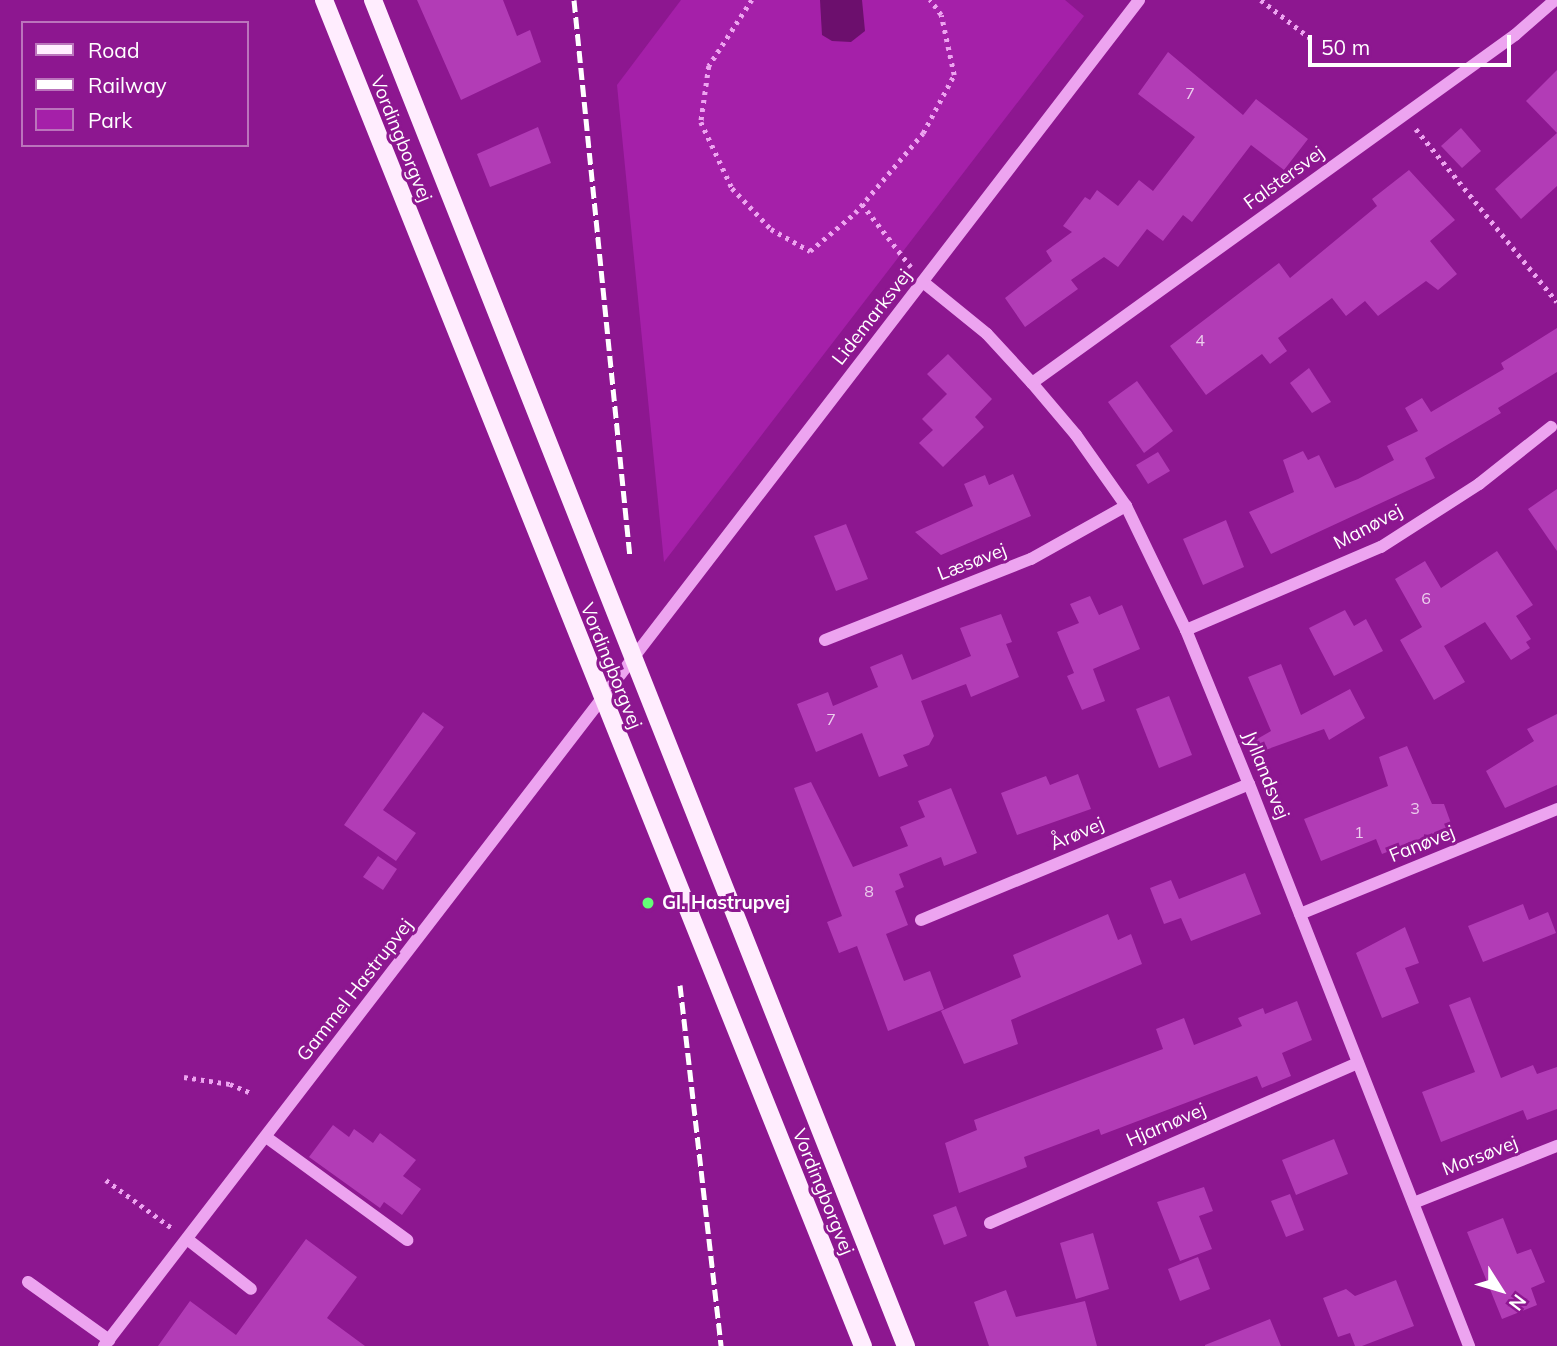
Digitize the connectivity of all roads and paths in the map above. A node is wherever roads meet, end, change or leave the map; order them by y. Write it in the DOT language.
graph roads {
  1 [pos="324,0"];
  2 [pos="373,0"];
  3 [pos="752,0"];
  4 [pos="930,0"];
  5 [pos="1139,0"];
  6 [pos="1261,0"];
  7 [pos="1555,0"];
  8 [pos="1314,41"];
  9 [pos="1404,115"];
  10 [pos="862,204"];
  11 [pos="923,282"];
  12 [pos="1557,302"];
  13 [pos="1032,383"];
  14 [pos="1551,427"];
  15 [pos="1126,506"];
  16 [pos="1186,630"];
  17 [pos="825,640"];
  18 [pos="636,656"];
  19 [pos="602,703"];
  20 [pos="1249,784"];
  21 [pos="1557,809"];
  22 [pos="1300,914"];
  23 [pos="921,920"];
  24 [pos="1358,1063"];
  25 [pos="184,1077"];
  26 [pos="251,1093"];
  27 [pos="266,1137"];
  28 [pos="1557,1146"];
  29 [pos="106,1180"];
  30 [pos="1416,1202"];
  31 [pos="990,1223"];
  32 [pos="187,1239"];
  33 [pos="407,1240"];
  34 [pos="28,1282"];
  35 [pos="250,1289"];
  36 [pos="106,1343"];
  37 [pos="1466,1345"];
  38 [pos="863,1346"];
  39 [pos="906,1346"];
  1 -- 19 [label="main road, Vordingborgvej"];
  2 -- 18 [label="main road, Vordingborgvej"];
  3 -- 10 [label="path"];
  4 -- 10 [label="path"];
  5 -- 11 [label="street, Lidemarksvej"];
  6 -- 8 [label="path"];
  7 -- 9 [label="street, Falstersvej"];
  9 -- 12 [label="path"];
  9 -- 13 [label="street, Falstersvej"];
  10 -- 11 [label="path"];
  11 -- 13 [label="street, Jyllandsvej"];
  11 -- 18 [label="street, Lidemarksvej"];
  13 -- 15 [label="street, Jyllandsvej"];
  14 -- 16 [label="street, Manøvej"];
  15 -- 16 [label="street, Jyllandsvej"];
  15 -- 17 [label="street, Læsøvej"];
  16 -- 20 [label="street, Jyllandsvej"];
  18 -- 19 [label="street, Gammel Hastrupvej"];
  18 -- 39 [label="main road, Vordingborgvej"];
  19 -- 27 [label="street, Gammel Hastrupvej"];
  19 -- 38 [label="main road, Vordingborgvej"];
  20 -- 22 [label="street, Jyllandsvej"];
  20 -- 23 [label="street, Årøvej"];
  21 -- 22 [label="street, Fanøvej"];
  22 -- 24 [label="street, Jyllandsvej"];
  24 -- 30 [label="street, Jyllandsvej"];
  24 -- 31 [label="street, Hjarnøvej"];
  25 -- 26 [label="path"];
  27 -- 32 [label="street, Gammel Hastrupvej"];
  27 -- 33 [label="street"];
  28 -- 30 [label="street, Morsøvej"];
  29 -- 32 [label="path"];
  30 -- 37 [label="street, Jyllandsvej"];
  32 -- 35 [label="street"];
  32 -- 36 [label="street, Gammel Hastrupvej"];
  34 -- 36 [label="street"];
}
